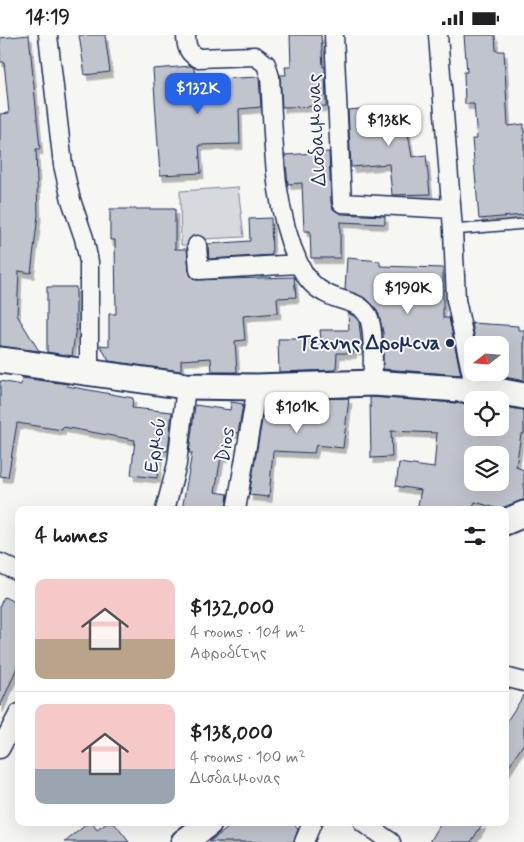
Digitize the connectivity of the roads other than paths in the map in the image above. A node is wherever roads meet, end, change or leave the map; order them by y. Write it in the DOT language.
graph roads {
  1 [pos="48,35"];
  2 [pos="186,35"];
  3 [pos="334,35"];
  4 [pos="438,35"];
  5 [pos="451,209"];
  6 [pos="524,224"];
  7 [pos="453,230"];
  8 [pos="197,245"];
  9 [pos="299,264"];
  10 [pos="0,360"];
  11 [pos="89,372"];
  12 [pos="373,383"];
  13 [pos="186,386"];
  14 [pos="257,387"];
  15 [pos="475,390"];
  16 [pos="524,396"];
  17 [pos="166,506"];
  18 [pos="237,506"];
  19 [pos="524,514"];
  20 [pos="509,520"];
  21 [pos="0,563"];
  22 [pos="15,570"];
  23 [pos="509,678"];
  24 [pos="524,682"];
  25 [pos="15,721"];
  26 [pos="0,749"];
  27 [pos="205,826"];
  28 [pos="311,826"];
  29 [pos="368,826"];
  30 [pos="184,842"];
  31 [pos="304,842"];
  32 [pos="391,842"];
  1 -- 11 [label="street"];
  2 -- 9 [label="street"];
  3 -- 5 [label="street, Δισδαιμονας"];
  4 -- 5 [label="street"];
  5 -- 7 [label="street"];
  6 -- 7 [label="lane"];
  7 -- 15 [label="street"];
  8 -- 9 [label="street"];
  9 -- 12 [label="street"];
  10 -- 11 [label="main road"];
  11 -- 13 [label="main road"];
  12 -- 14 [label="main road"];
  12 -- 15 [label="main road"];
  13 -- 14 [label="main road"];
  13 -- 17 [label="street, Ερμού"];
  14 -- 18 [label="street, Dios"];
  15 -- 16 [label="main road"];
  19 -- 20 [label="main road"];
  21 -- 22 [label="street"];
  23 -- 24 [label="street"];
  25 -- 26 [label="street"];
  27 -- 30 [label="main road"];
  28 -- 31 [label="street"];
  29 -- 32 [label="street"];
}
